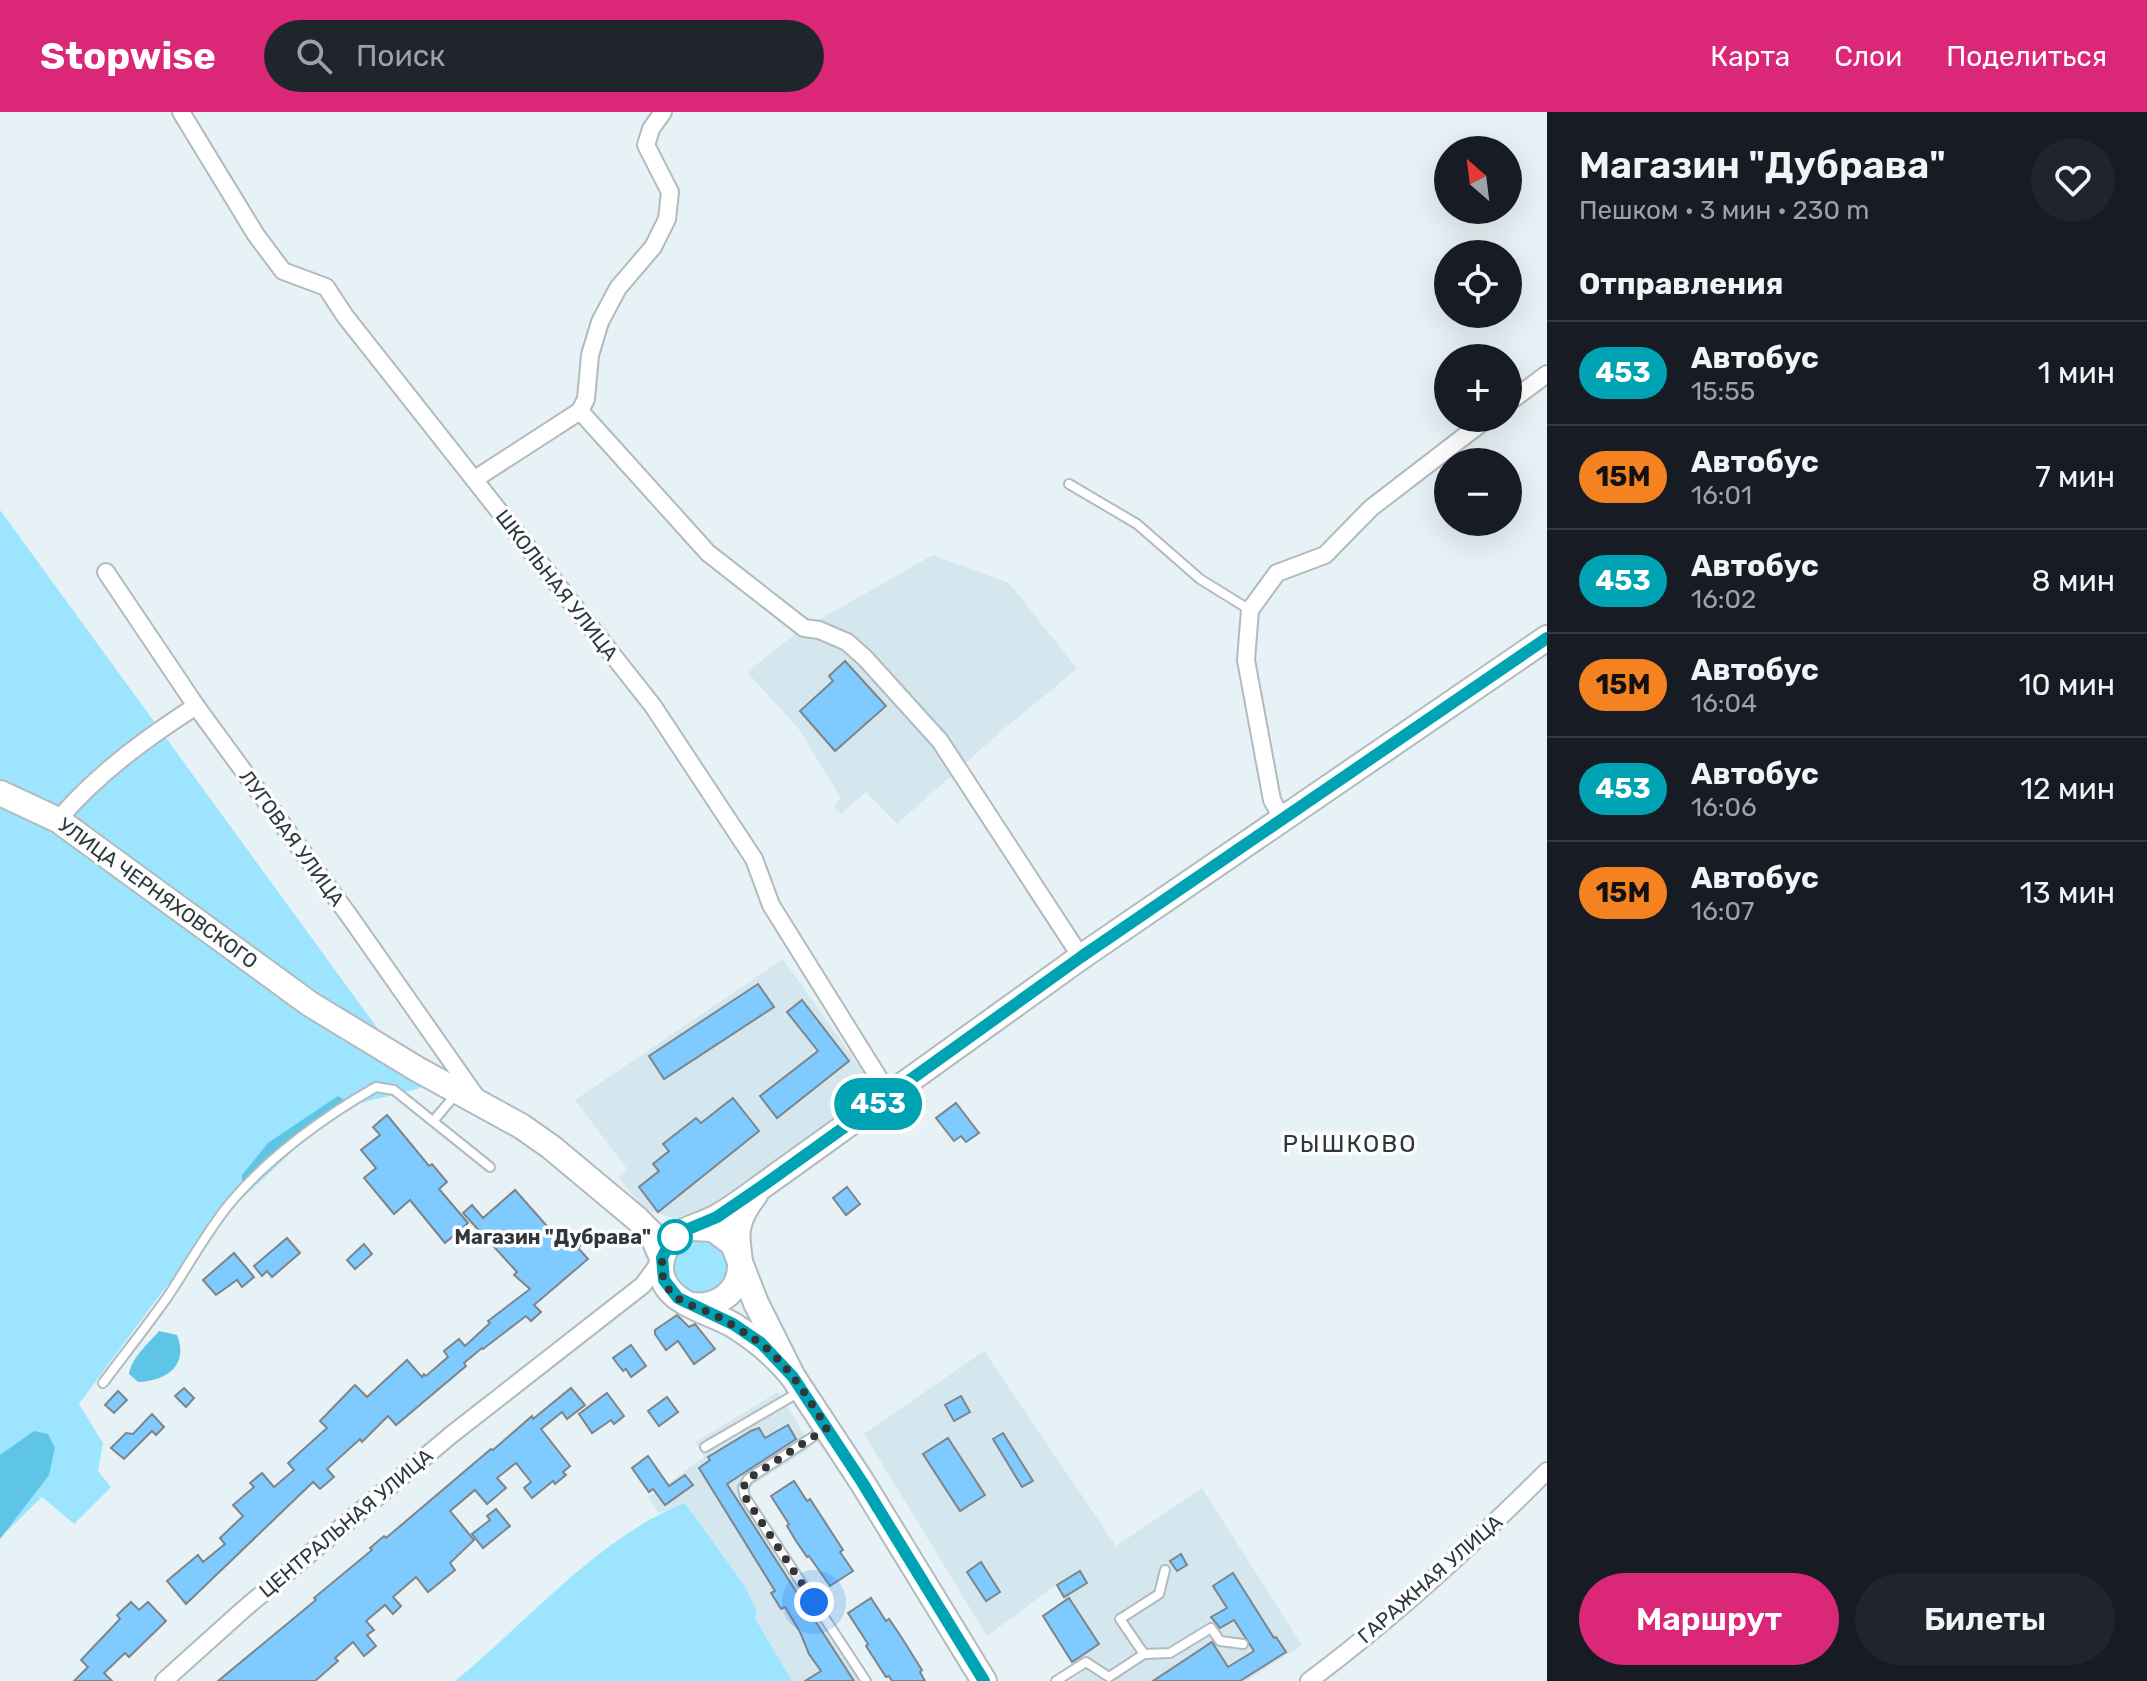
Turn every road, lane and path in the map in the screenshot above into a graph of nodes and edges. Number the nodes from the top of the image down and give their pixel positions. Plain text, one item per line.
1 (181, 112) edge
2 (663, 112) edge
3 (1547, 374) edge
4 (1522, 393) edge
5 (580, 411) junction
6 (1470, 432) edge
7 (475, 479) junction
8 (1069, 484) dead end
9 (106, 572) dead end
10 (1250, 610) junction
11 (1547, 638) edge
12 (196, 706) junction
13 (0, 793) edge
14 (58, 820) junction
15 (1283, 820) junction
16 (1081, 957) junction
17 (458, 1091) junction
18 (890, 1096) junction
19 (480, 1103) junction
20 (434, 1120) junction
21 (490, 1167) dead end
22 (768, 1182) junction
23 (636, 1218) junction
24 (696, 1227) junction
25 (662, 1258) junction
26 (740, 1260) junction
27 (633, 1294) junction
28 (682, 1299) junction
29 (103, 1383) dead end
30 (798, 1383) junction
31 (827, 1428) junction
32 (705, 1447) dead end
33 (1547, 1471) edge
34 (1165, 1570) dead end
35 (1243, 1644) dead end
36 (1144, 1654) junction
37 (164, 1681) edge
38 (866, 1681) edge
39 (984, 1681) edge
40 (1056, 1681) edge
41 (1309, 1681) edge

1 - 7 street, ШКОЛЬНАЯ УЛИЦА
2 - 5 street
3 - 4 street
5 - 7 street
5 - 16 street
6 - 10 street
7 - 18 street, ШКОЛЬНАЯ УЛИЦА
8 - 10 lane
9 - 12 street, ЛУГОВАЯ УЛИЦА
10 - 15 street
11 - 15 main road
12 - 14 street
12 - 19 street, ЛУГОВАЯ УЛИЦА
13 - 14 main road, УЛИЦА ЧЕРНЯХОВСКОГО
14 - 17 main road, УЛИЦА ЧЕРНЯХОВСКОГО
15 - 16 main road
16 - 18 main road
17 - 19 main road, УЛИЦА ЧЕРНЯХОВСКОГО
17 - 20 lane
18 - 22 main road
19 - 23 main road, УЛИЦА ЧЕРНЯХОВСКОГО
20 - 21 lane
20 - 29 lane
22 - 24 main road
22 - 26 main road
23 - 24 main road
23 - 25 main road
24 - 25 main road
24 - 26 main road
25 - 27 street, ЦЕНТРАЛЬНАЯ УЛИЦА
25 - 28 main road
26 - 28 main road
26 - 30 main road
27 - 28 street
27 - 37 street, ЦЕНТРАЛЬНАЯ УЛИЦА
28 - 30 main road
30 - 31 main road
30 - 32 lane
31 - 38 lane
31 - 39 main road
33 - 41 street, ГАРАЖНАЯ УЛИЦА
34 - 36 lane
35 - 36 lane
36 - 40 lane

